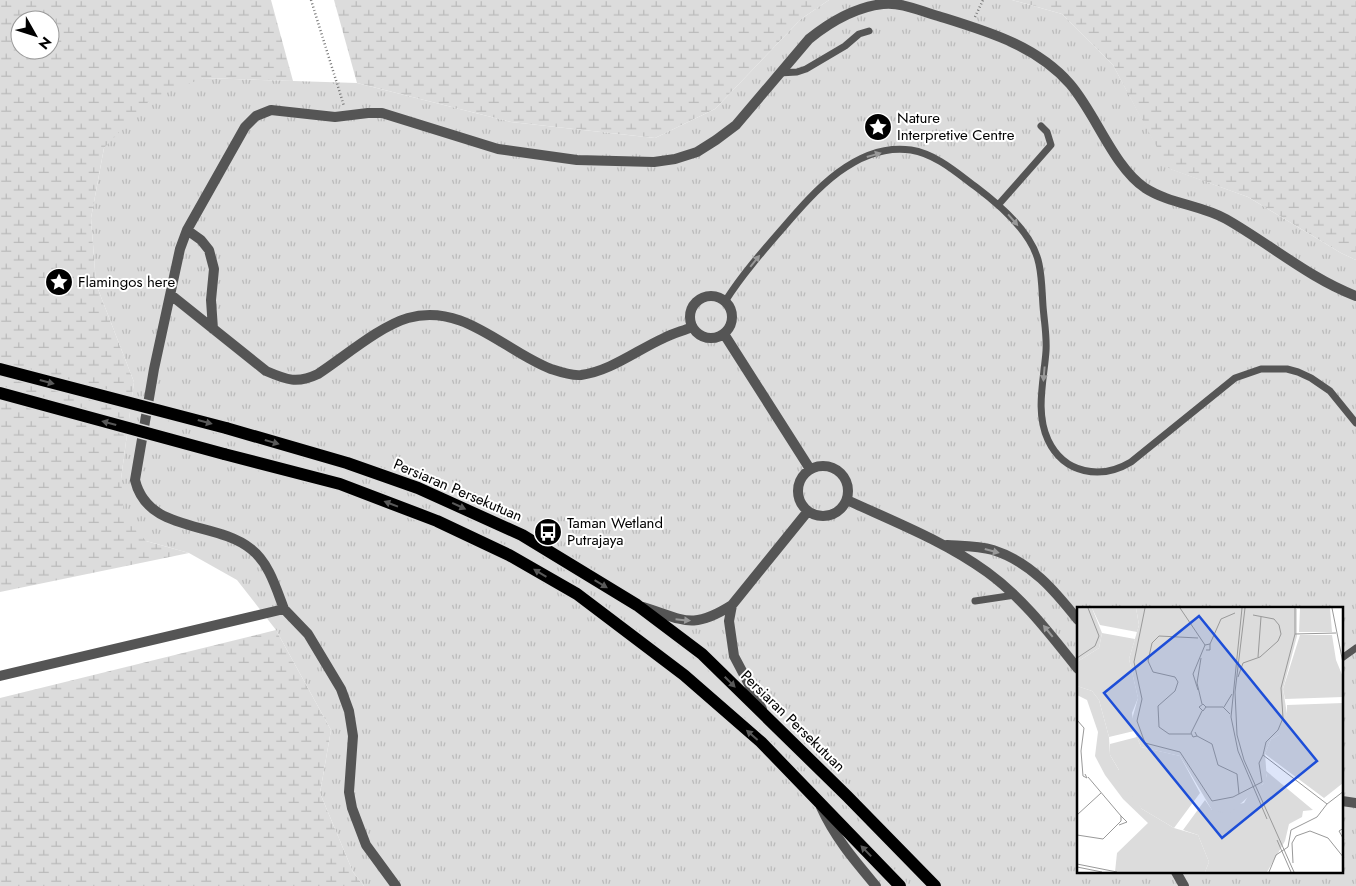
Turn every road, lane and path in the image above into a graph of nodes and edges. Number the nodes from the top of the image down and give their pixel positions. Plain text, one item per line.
1 (312, 0) edge
2 (983, 0) edge
3 (970, 26) junction
4 (869, 31) dead end
5 (778, 73) junction
6 (347, 116) junction
7 (1041, 126) dead end
8 (999, 204) junction
9 (187, 230) junction
10 (171, 294) junction
11 (1356, 296) edge
12 (726, 300) junction
13 (692, 327) junction
14 (213, 329) junction
15 (724, 334) junction
16 (0, 370) edge
17 (0, 393) edge
18 (1356, 423) edge
19 (810, 469) junction
20 (847, 500) junction
21 (808, 511) junction
22 (944, 544) junction
23 (1015, 595) junction
24 (975, 601) dead end
25 (637, 605) junction
26 (732, 605) junction
27 (284, 609) junction
28 (1077, 619) edge
29 (1356, 648) edge
30 (1344, 657) edge
31 (1077, 668) edge
32 (0, 676) edge
33 (766, 717) junction
34 (818, 800) junction
35 (1177, 874) edge
36 (396, 886) edge
37 (876, 886) edge
38 (900, 886) edge
39 (935, 886) edge
40 (1184, 886) edge

1 - 6 path
2 - 3 path
3 - 5 street
3 - 11 street
4 - 5 lane
5 - 6 street
6 - 9 street
7 - 8 lane
12 -> 8 lane
8 -> 18 lane
9 - 10 street
9 - 14 street
10 - 14 street
10 - 27 street
12 - 13 street
12 - 15 street
13 - 14 street
13 - 15 street
15 - 19 street
16 -> 25 main road, Persiaran Persekutuan, bridge
34 -> 17 main road, bridge
19 - 20 street
19 - 21 street
20 - 21 street
20 - 22 street
21 - 26 street
22 - 23 street
22 -> 28 street
23 - 24 lane
31 -> 23 street
25 -> 26 street
25 -> 33 main road, Persiaran Persekutuan
26 - 33 street
27 - 32 street
27 - 36 street
29 - 30 lane
33 - 39 main road, Persiaran Persekutuan
34 - 37 street
38 -> 34 main road
35 - 40 street

